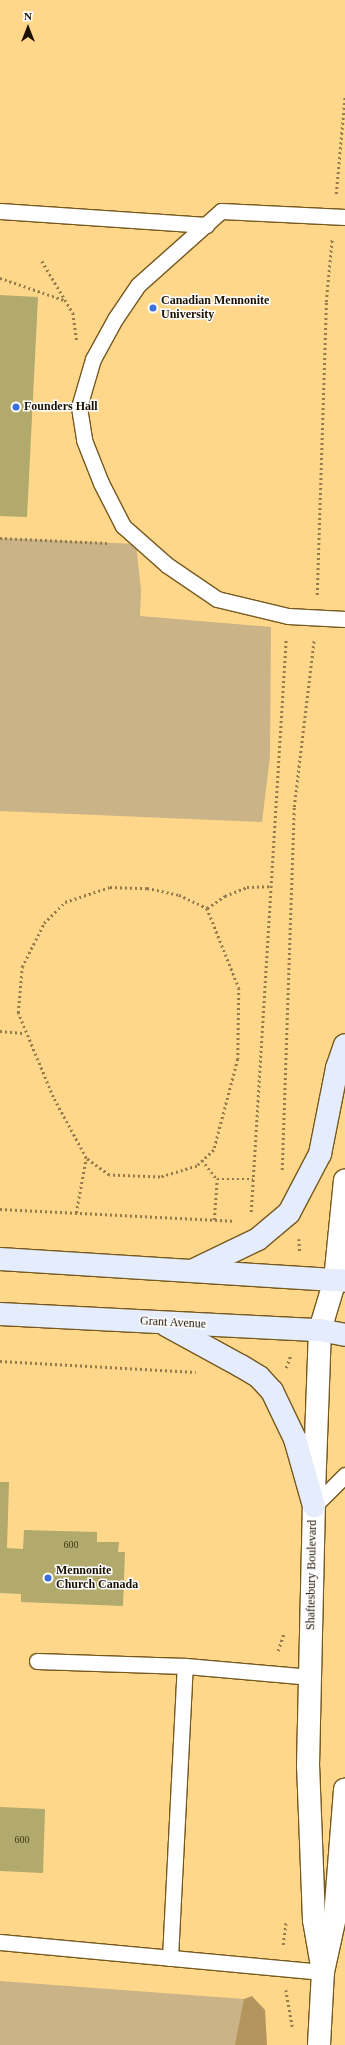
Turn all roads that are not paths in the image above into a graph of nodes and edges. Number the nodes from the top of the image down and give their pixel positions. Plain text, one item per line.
1 (0, 211) edge
2 (339, 216) edge
3 (206, 225) junction
4 (345, 619) edge
5 (345, 1045) edge
6 (345, 1180) edge
7 (0, 1259) edge
8 (193, 1270) junction
9 (340, 1281) edge
10 (0, 1314) edge
11 (161, 1323) junction
12 (320, 1330) junction
13 (345, 1335) edge
14 (345, 1475) edge
15 (314, 1506) junction
16 (37, 1661) dead end
17 (185, 1666) junction
18 (310, 1677) junction
19 (345, 1789) edge
20 (0, 1942) edge
21 (170, 1958) junction
22 (323, 1972) junction
23 (319, 2045) edge

1 - 3 lane
2 - 3 lane
3 - 4 lane
5 - 8 main road
6 - 9 street, Shaftesbury Boulevard
7 - 8 main road
8 - 9 main road
9 - 12 street, Shaftesbury Boulevard
10 - 11 main road, Grant Avenue
11 - 12 main road, Grant Avenue
11 - 15 main road
12 - 13 main road, Grant Avenue
12 - 15 street, Shaftesbury Boulevard
14 - 15 lane
15 - 18 street, Shaftesbury Boulevard
16 - 17 lane
17 - 18 lane
17 - 21 lane
18 - 22 street, Shaftesbury Boulevard
19 - 22 street, Shaftesbury Boulevard
20 - 21 lane
21 - 22 lane
22 - 23 street, Shaftesbury Boulevard

